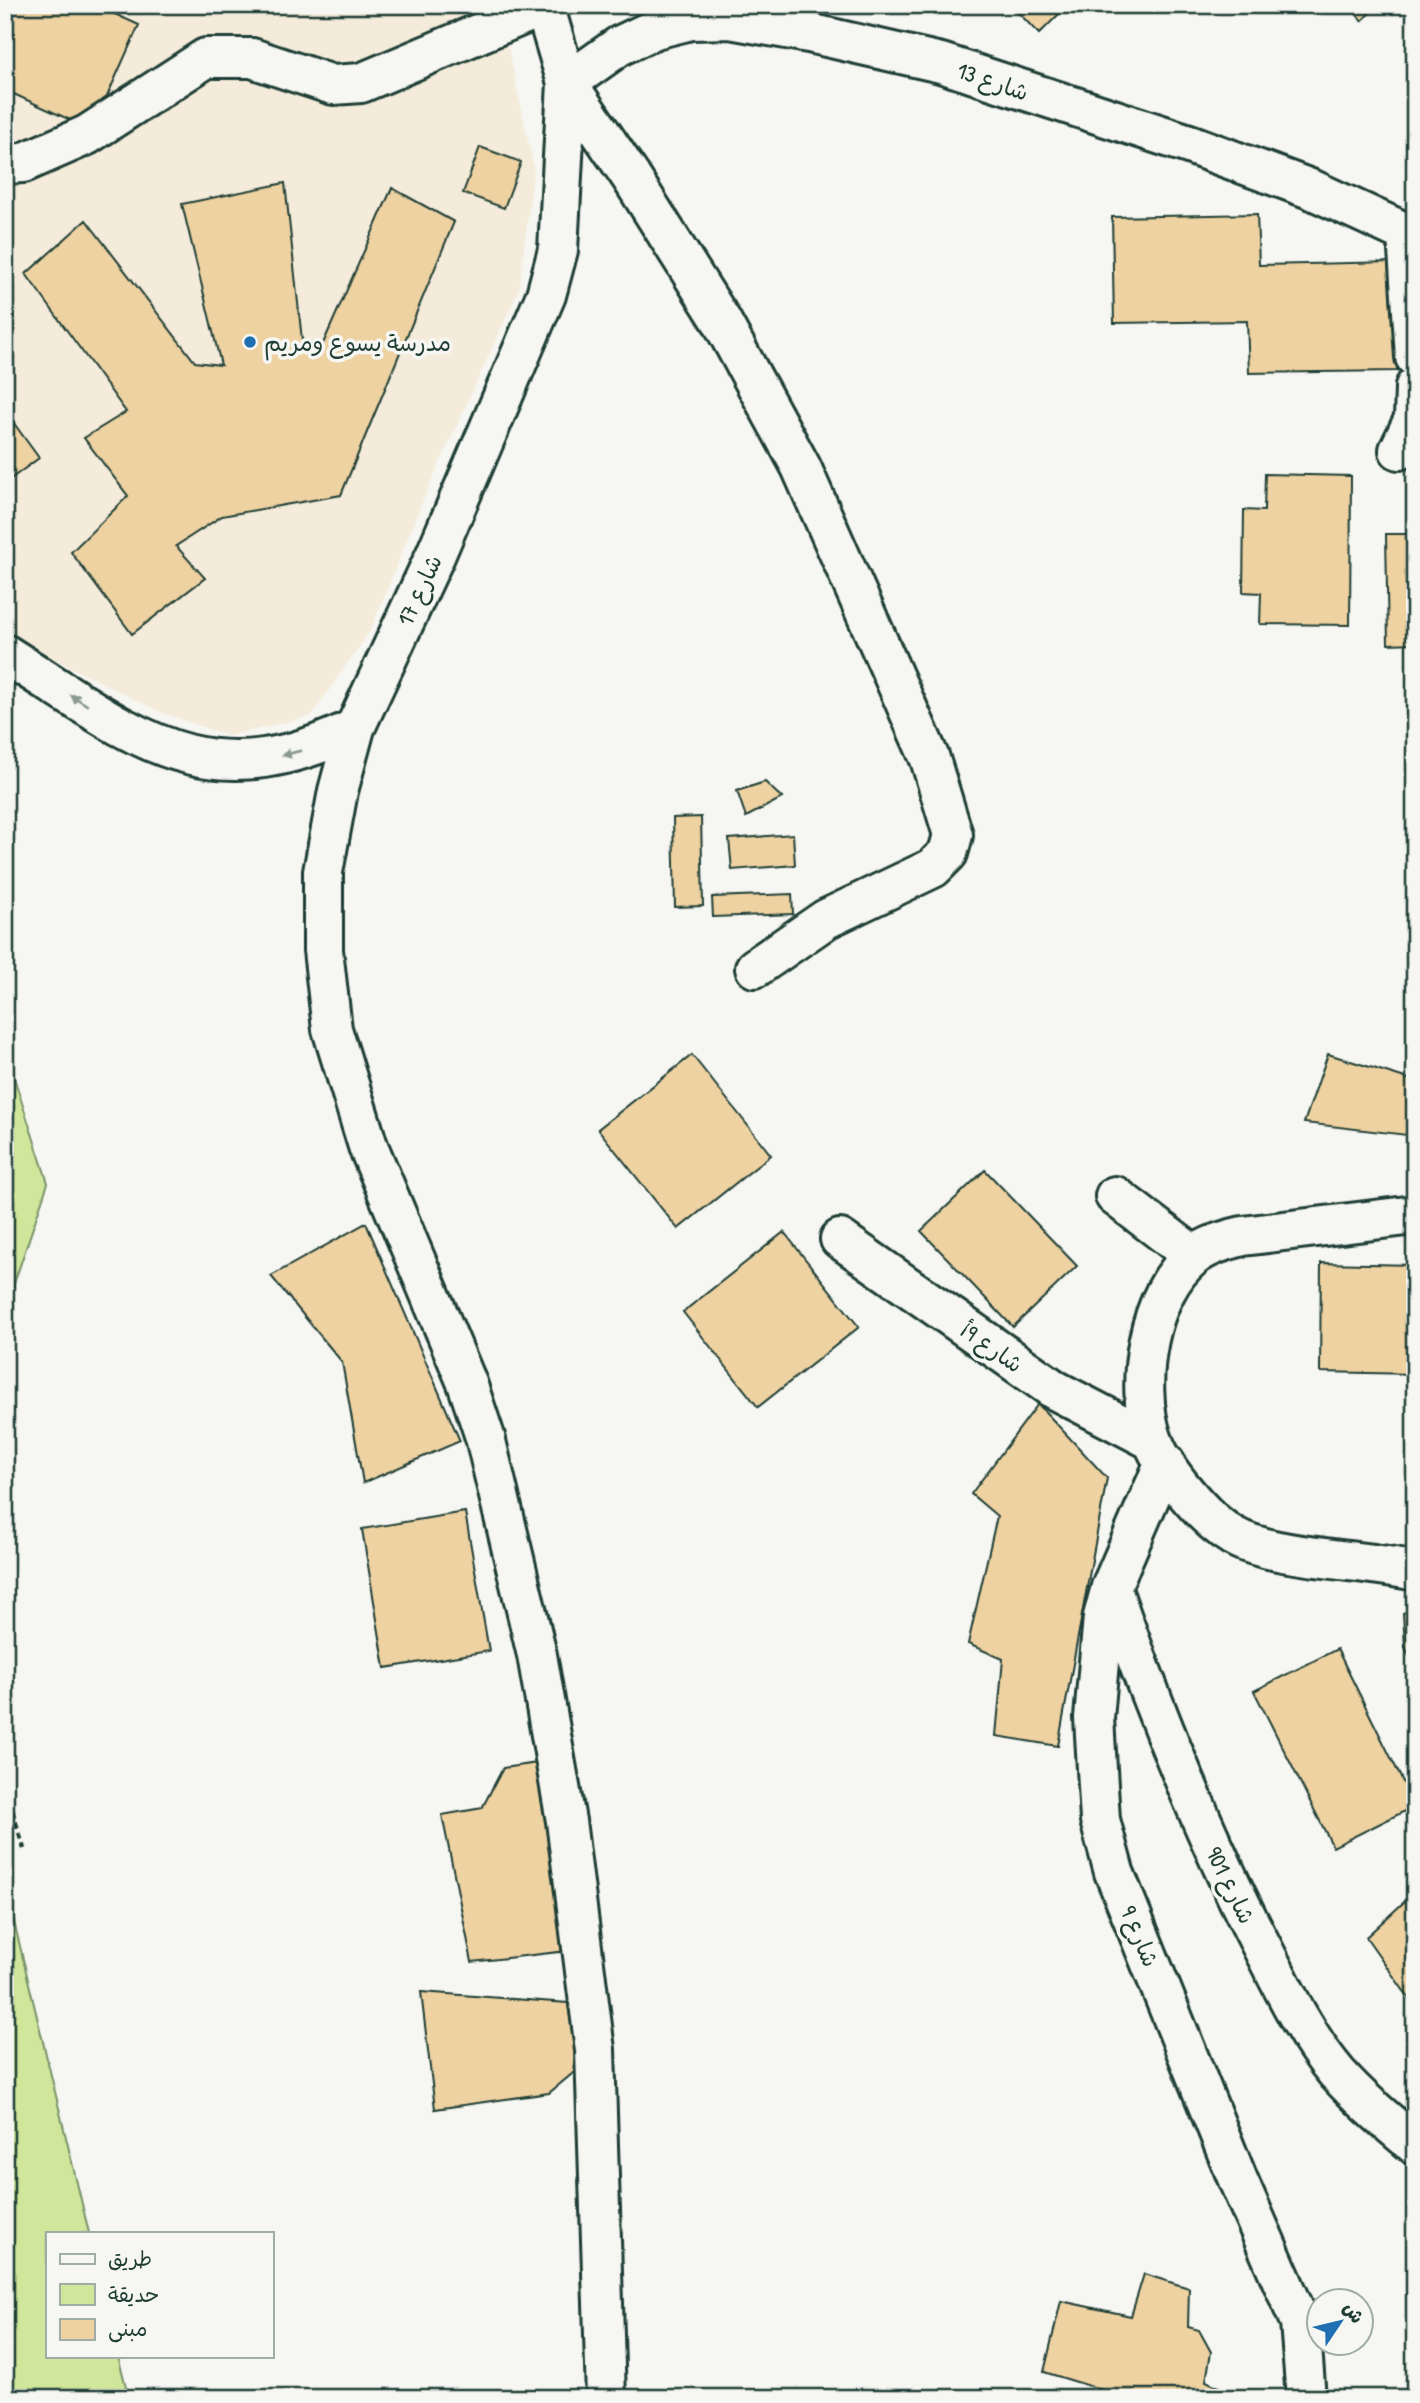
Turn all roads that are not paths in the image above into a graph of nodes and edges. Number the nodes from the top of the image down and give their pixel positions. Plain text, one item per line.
1 (544, 6) edge
2 (567, 83) junction
3 (5, 164) edge
4 (1411, 236) edge
5 (1415, 357) edge
6 (1415, 387) edge
7 (1399, 450) dead end
8 (5, 654) edge
9 (355, 728) junction
10 (755, 968) dead end
11 (1115, 1196) dead end
12 (1415, 1215) edge
13 (840, 1239) dead end
14 (1194, 1256) junction
15 (1159, 1451) junction
16 (1415, 1571) edge
17 (1111, 1587) junction
18 (1415, 2145) edge
19 (607, 2398) edge
20 (1306, 2398) edge

1 - 2 street
1 - 3 street
2 - 4 street, شارع 13
2 - 9 street, شارع 17
2 - 10 street
4 - 5 street
6 - 7 street
9 -> 8 street
9 - 19 street, شارع 17
11 - 14 street
12 - 14 street
13 - 15 street, شارع 9أ
14 - 15 street
15 - 16 street
15 - 17 street, شارع 9
17 - 18 street, شارع 901
17 - 20 street, شارع 9

